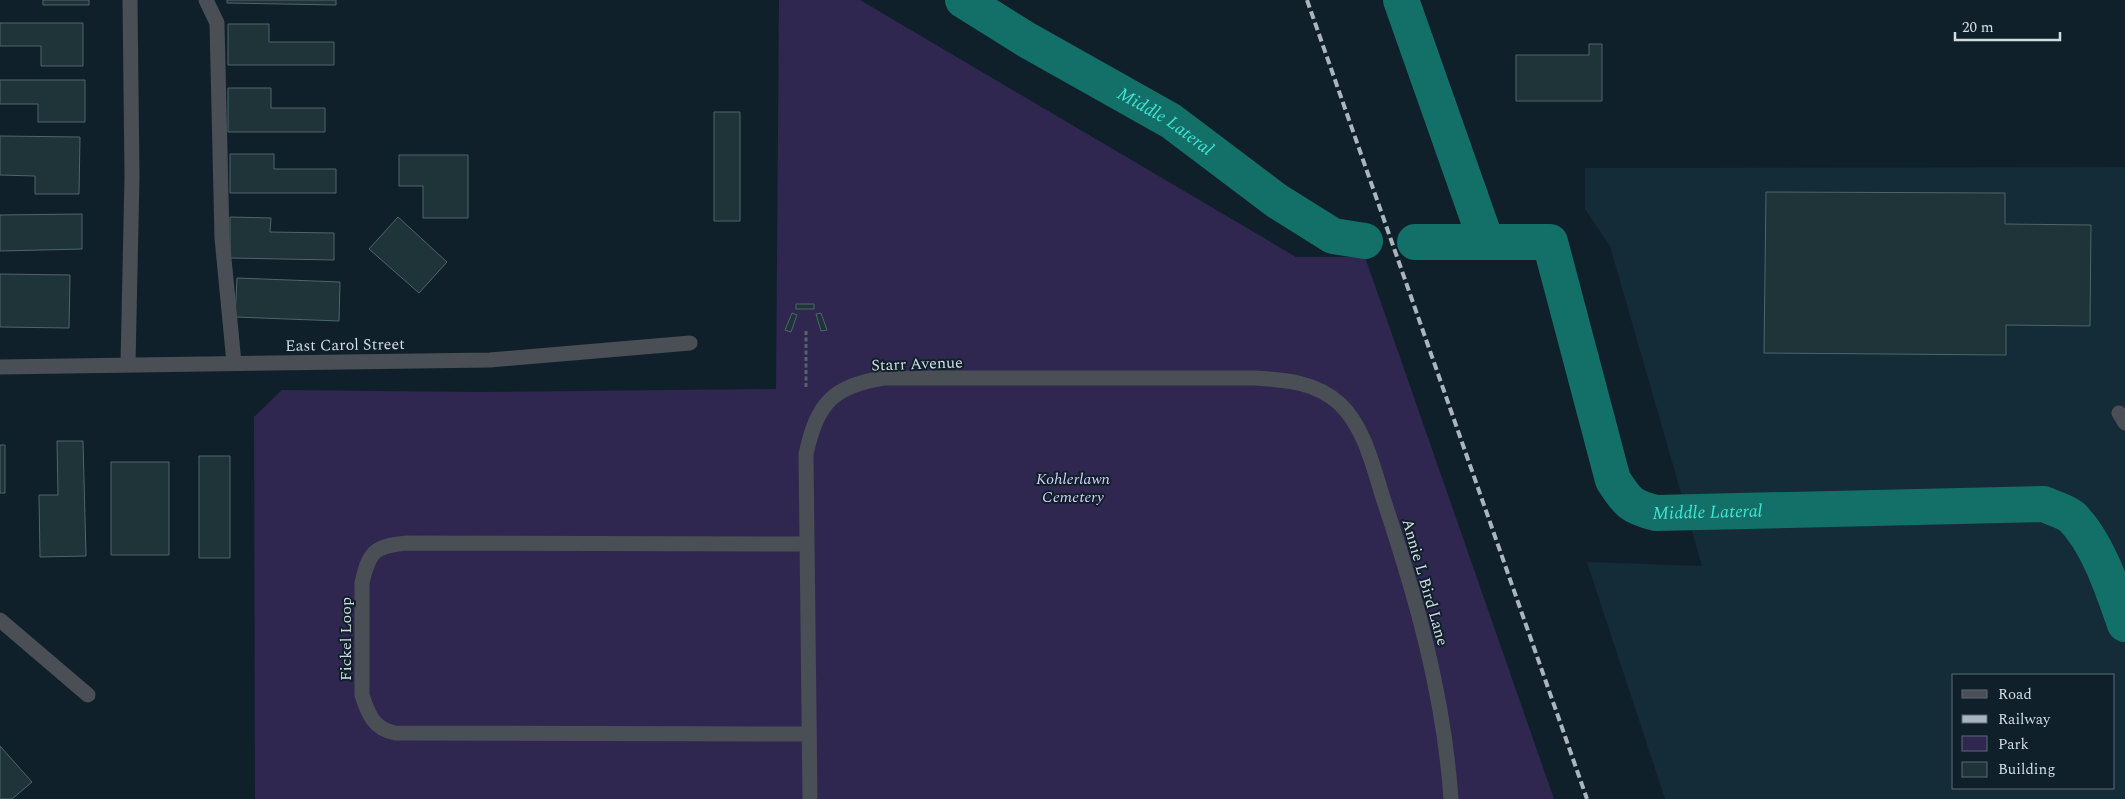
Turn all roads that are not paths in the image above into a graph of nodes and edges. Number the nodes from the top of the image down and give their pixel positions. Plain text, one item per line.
1 (130, 0) edge
2 (206, 0) edge
3 (690, 343) dead end
4 (234, 363) junction
5 (128, 364) junction
6 (0, 367) edge
7 (1323, 391) joint
8 (807, 544) junction
9 (0, 620) edge
10 (88, 695) dead end
11 (809, 734) junction
12 (810, 799) edge
13 (1451, 799) edge

1 - 5 street
2 - 4 street
3 - 4 street, East Carol Street
4 - 5 street, East Carol Street
5 - 6 street, East Carol Street
7 - 8 street, Starr Avenue
7 - 13 street, Annie L Bird Lane
8 - 11 street, Starr Avenue
8 - 11 street, Fickel Loop
9 - 10 street
11 - 12 street, Starr Avenue

